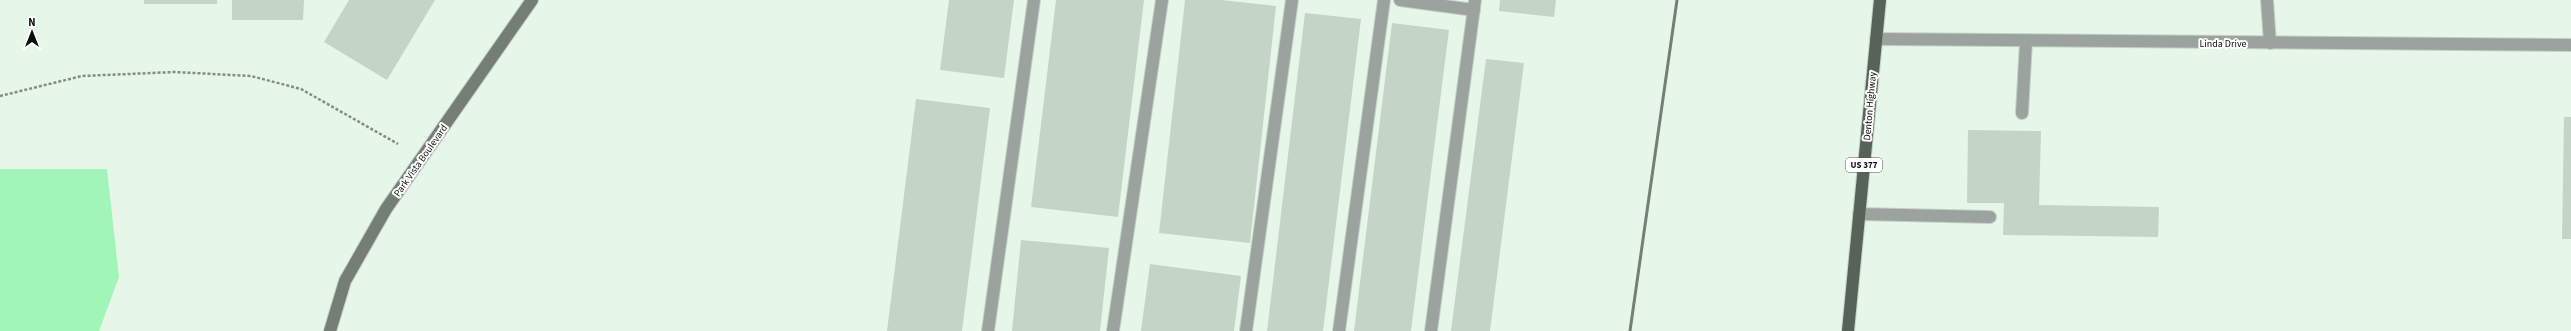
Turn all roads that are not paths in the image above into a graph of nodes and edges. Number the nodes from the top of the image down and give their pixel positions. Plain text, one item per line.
1 (532, 0) edge
2 (1034, 0) edge
3 (1162, 0) edge
4 (1292, 0) edge
5 (1384, 0) edge
6 (1400, 0) edge
7 (1880, 0) edge
8 (2267, 0) edge
9 (1474, 5) edge
10 (1876, 39) junction
11 (2026, 42) junction
12 (2270, 43) junction
13 (2571, 45) edge
14 (2022, 113) dead end
15 (1859, 214) junction
16 (1990, 217) dead end
17 (330, 331) edge
18 (988, 331) edge
19 (1113, 331) edge
20 (1246, 331) edge
21 (1338, 331) edge
22 (1431, 331) edge
23 (1848, 331) edge

1 - 17 street, Park Vista Boulevard
2 - 18 street
3 - 19 street
4 - 20 street
5 - 21 street
6 - 9 street
7 - 10 main road, Denton Highway / US 377
8 - 12 street
9 - 22 street
10 - 11 street, Linda Drive
10 - 15 main road, Denton Highway / US 377
11 - 12 street, Linda Drive
11 - 14 street
12 - 13 street, Linda Drive
15 - 16 street
15 - 23 main road, Denton Highway / US 377

